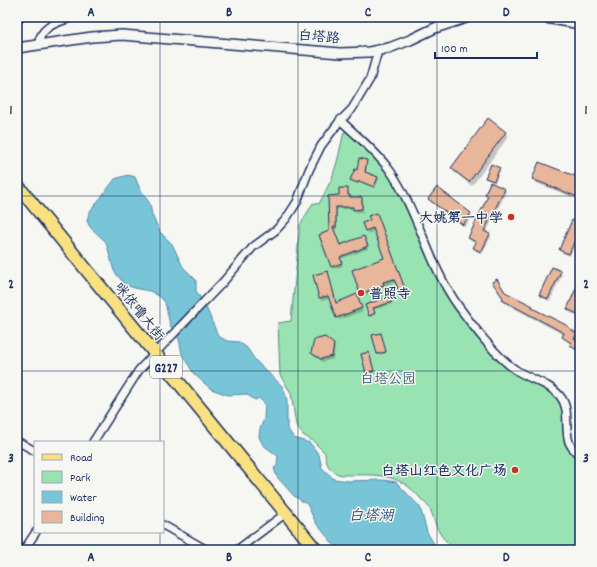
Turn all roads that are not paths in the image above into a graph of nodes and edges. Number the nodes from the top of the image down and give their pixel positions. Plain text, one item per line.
1 (73, 17) edge
2 (465, 17) edge
3 (540, 17) edge
4 (580, 24) edge
5 (38, 45) junction
6 (17, 48) edge
7 (378, 51) junction
8 (340, 120) junction
9 (17, 185) edge
10 (154, 353) junction
11 (17, 441) edge
12 (94, 441) edge
13 (34, 450) edge
14 (580, 456) edge
15 (286, 513) junction
16 (164, 526) edge
17 (35, 533) edge
18 (24, 550) edge
19 (207, 550) edge
20 (237, 550) edge
21 (316, 550) edge

1 - 5 street
2 - 7 street, 白塔路
3 - 4 street
5 - 6 street, 白塔路
5 - 7 street, 白塔路
7 - 8 street
8 - 10 street
8 - 14 street
9 - 10 highway, 咪依噜大街 / G227
10 - 12 street
10 - 15 highway, 咪依噜大街 / G227
11 - 13 street
15 - 20 street
15 - 21 highway, 咪依噜大街 / G227
16 - 19 street
17 - 18 street

